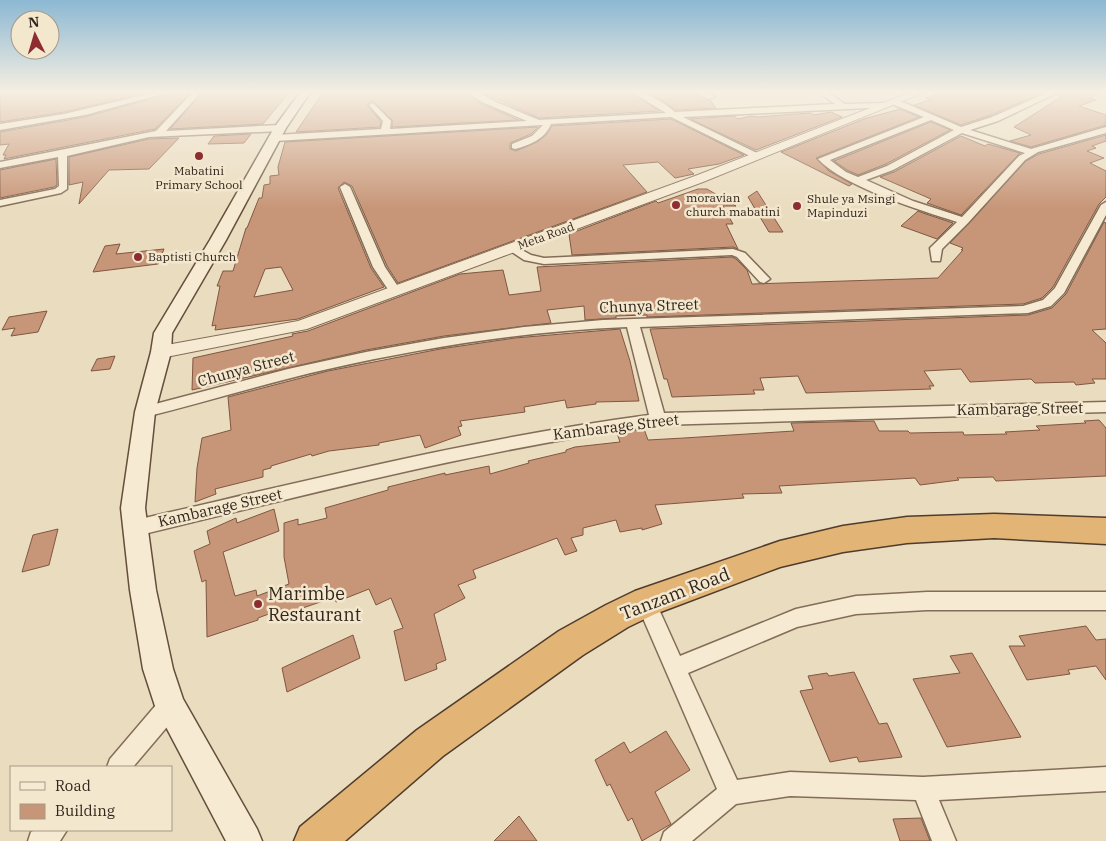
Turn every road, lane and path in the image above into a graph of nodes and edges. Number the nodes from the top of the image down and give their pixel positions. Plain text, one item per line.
1 (162, 130) edge
2 (280, 130) edge
3 (399, 130) edge
4 (544, 130) edge
5 (704, 130) edge
6 (823, 130) edge
7 (898, 130) edge
8 (961, 130) joint
9 (1106, 130) edge
10 (385, 131) joint
11 (159, 133) junction
12 (278, 133) junction
13 (515, 146) dead end
14 (1032, 152) junction
15 (62, 154) junction
16 (756, 156) junction
17 (0, 165) edge
18 (858, 180) junction
19 (345, 187) dead end
20 (0, 203) edge
21 (1106, 205) edge
22 (964, 221) junction
23 (513, 248) junction
24 (936, 259) dead end
25 (764, 279) dead end
26 (395, 291) junction
27 (633, 324) junction
28 (161, 352) junction
29 (1106, 407) edge
30 (145, 412) junction
31 (658, 419) junction
32 (136, 528) junction
33 (1106, 531) edge
34 (1106, 601) edge
35 (646, 602) junction
36 (674, 668) junction
37 (170, 706) junction
38 (119, 766) edge
39 (1106, 778) edge
40 (923, 789) junction
41 (731, 793) junction
42 (55, 831) edge
43 (40, 841) edge
44 (245, 841) edge
45 (314, 841) edge
46 (673, 841) edge
47 (944, 841) edge

1 - 11 street
2 - 12 main road
3 - 10 street
4 - 13 street
5 - 16 street
6 - 16 street, Meta Road
7 - 18 street
8 - 14 street
8 - 18 street
9 - 14 street
10 - 12 street
11 - 12 street
11 - 15 street
12 - 28 main road
14 - 22 street
15 - 17 street
15 - 20 street
16 - 23 street, Meta Road
18 - 22 street
19 - 26 street
21 - 27 street, Chunya Street
22 - 24 street
23 - 25 street
23 - 26 street, Meta Road
26 - 28 street, Meta Road
27 - 30 street, Chunya Street
27 - 31 street
28 - 30 main road
29 - 31 street, Kambarage Street
30 - 32 main road
31 - 32 street, Kambarage Street
32 - 37 main road
33 - 35 highway, Tanzam Road
34 - 36 street
35 - 36 street
35 - 45 highway, Tanzam Road
36 - 41 street
37 - 38 street
37 - 44 main road
39 - 40 street
40 - 41 street
40 - 47 street
41 - 46 street
42 - 43 street

